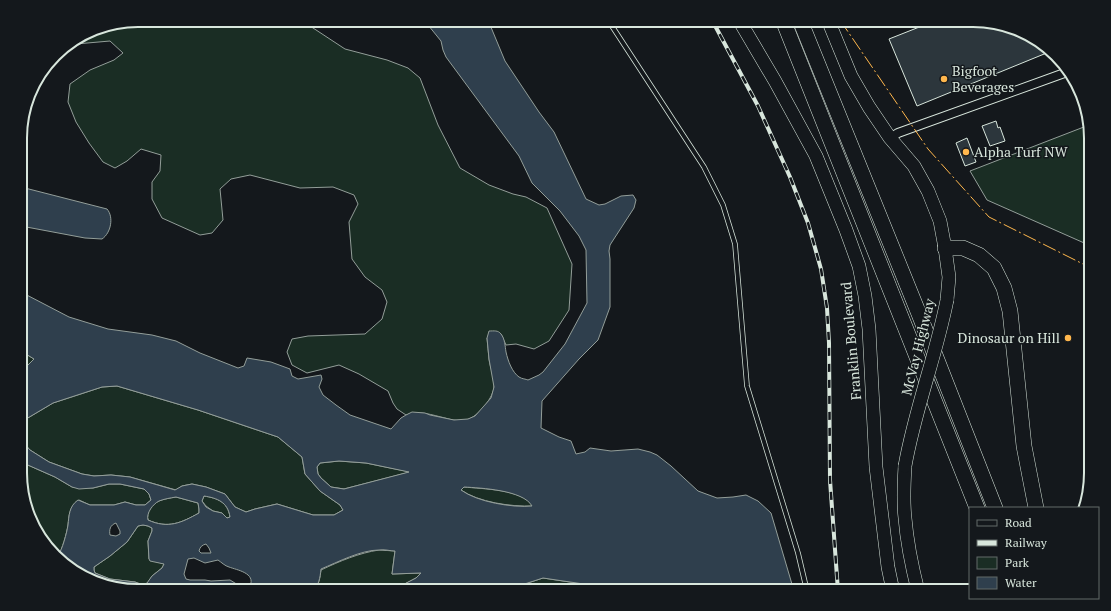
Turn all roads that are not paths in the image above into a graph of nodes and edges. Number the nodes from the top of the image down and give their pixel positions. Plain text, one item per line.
1 (613, 27) edge
2 (742, 27) edge
3 (786, 27) edge
4 (803, 27) edge
5 (831, 27) edge
6 (1063, 74) edge
7 (890, 138) junction
8 (945, 248) junction
9 (976, 507) edge
10 (995, 507) edge
11 (1036, 507) edge
12 (805, 584) edge
13 (892, 584) edge
14 (916, 584) edge

1 - 12 lane
2 - 13 main road, Franklin Boulevard
3 - 9 highway
4 - 10 highway
5 - 7 main road, McVay Highway
6 - 7 street
7 - 8 main road, McVay Highway
8 - 11 highway
8 - 14 main road, McVay Highway, bridge

